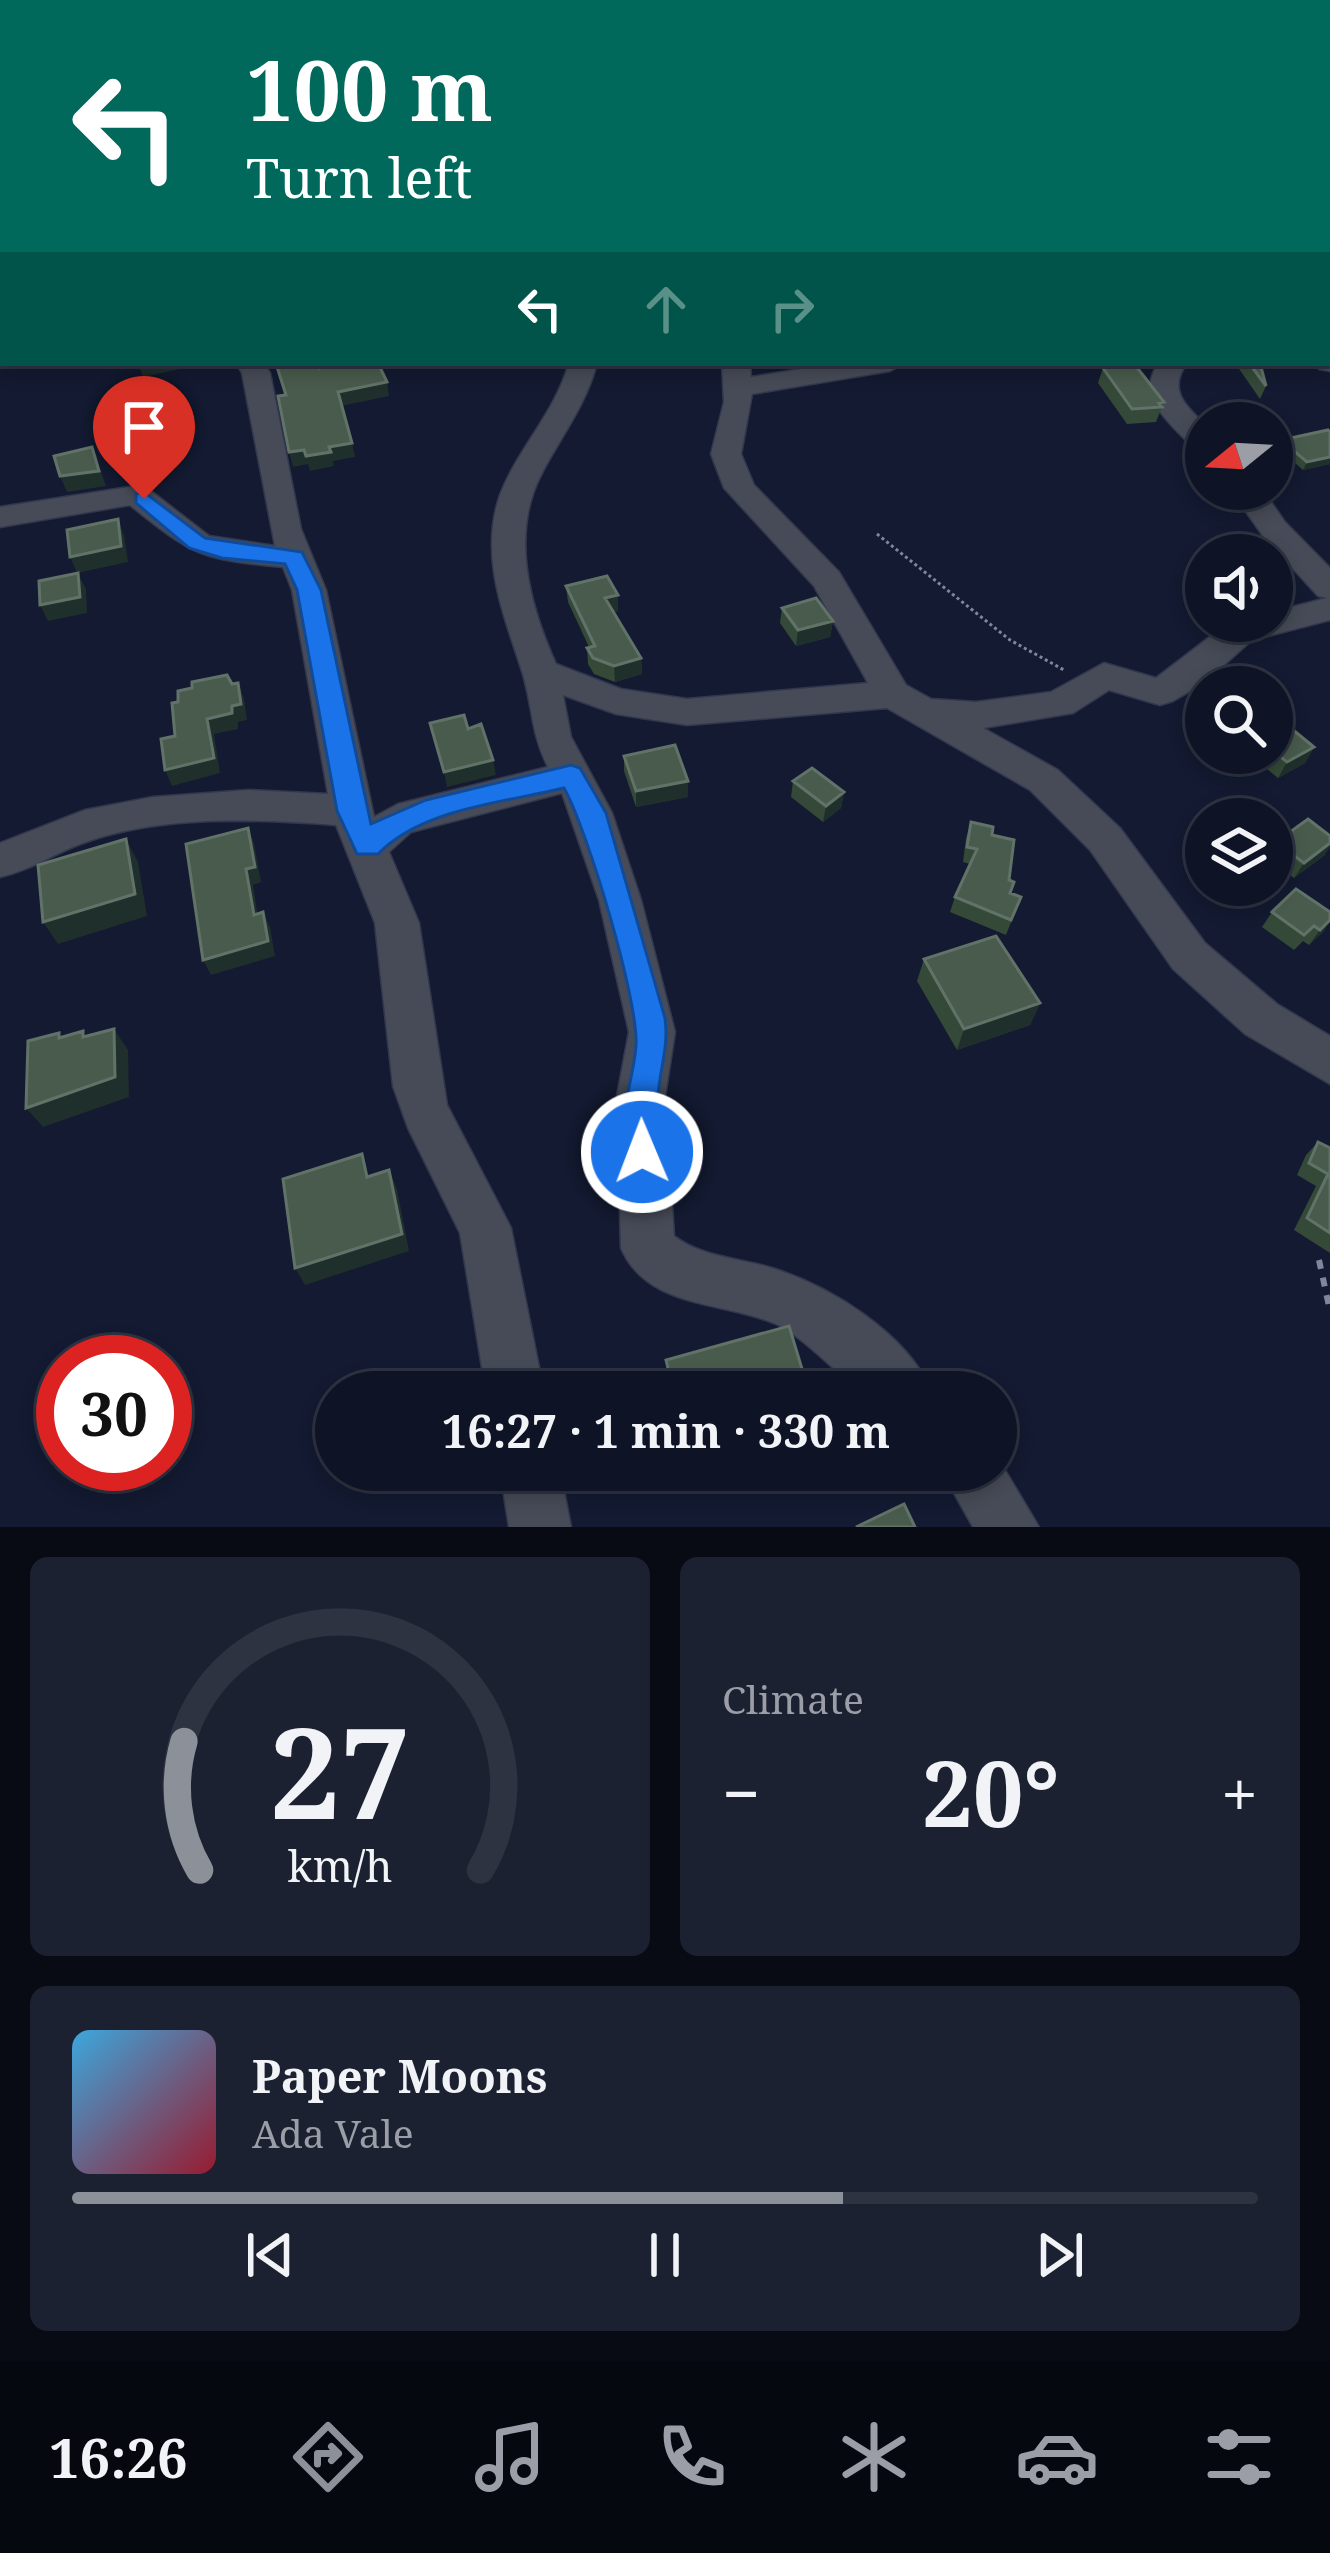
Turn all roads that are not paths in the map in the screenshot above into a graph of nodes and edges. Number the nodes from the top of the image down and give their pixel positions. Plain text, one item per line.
1 (252, 366) edge
2 (582, 366) edge
3 (852, 366) edge
4 (1171, 366) edge
5 (736, 375) edge
6 (1185, 420) edge
7 (1261, 510) edge
8 (0, 517) edge
9 (293, 557) junction
10 (1330, 588) edge
11 (1330, 609) edge
12 (541, 672) junction
13 (909, 703) junction
14 (571, 776) junction
15 (359, 829) junction
16 (0, 860) edge
17 (1330, 1062) edge
18 (511, 1371) edge
19 (879, 1371) edge
20 (534, 1491) edge
21 (985, 1491) edge
22 (540, 1527) edge
23 (1008, 1527) edge

1 - 9 street
2 - 12 street
3 - 5 street
4 - 6 street
5 - 13 street
7 - 10 street
8 - 9 street
9 - 15 street
11 - 13 street
12 - 13 street
12 - 14 street
13 - 17 street
14 - 15 street
14 - 19 street
15 - 16 street
15 - 18 street
20 - 22 street
21 - 23 street

